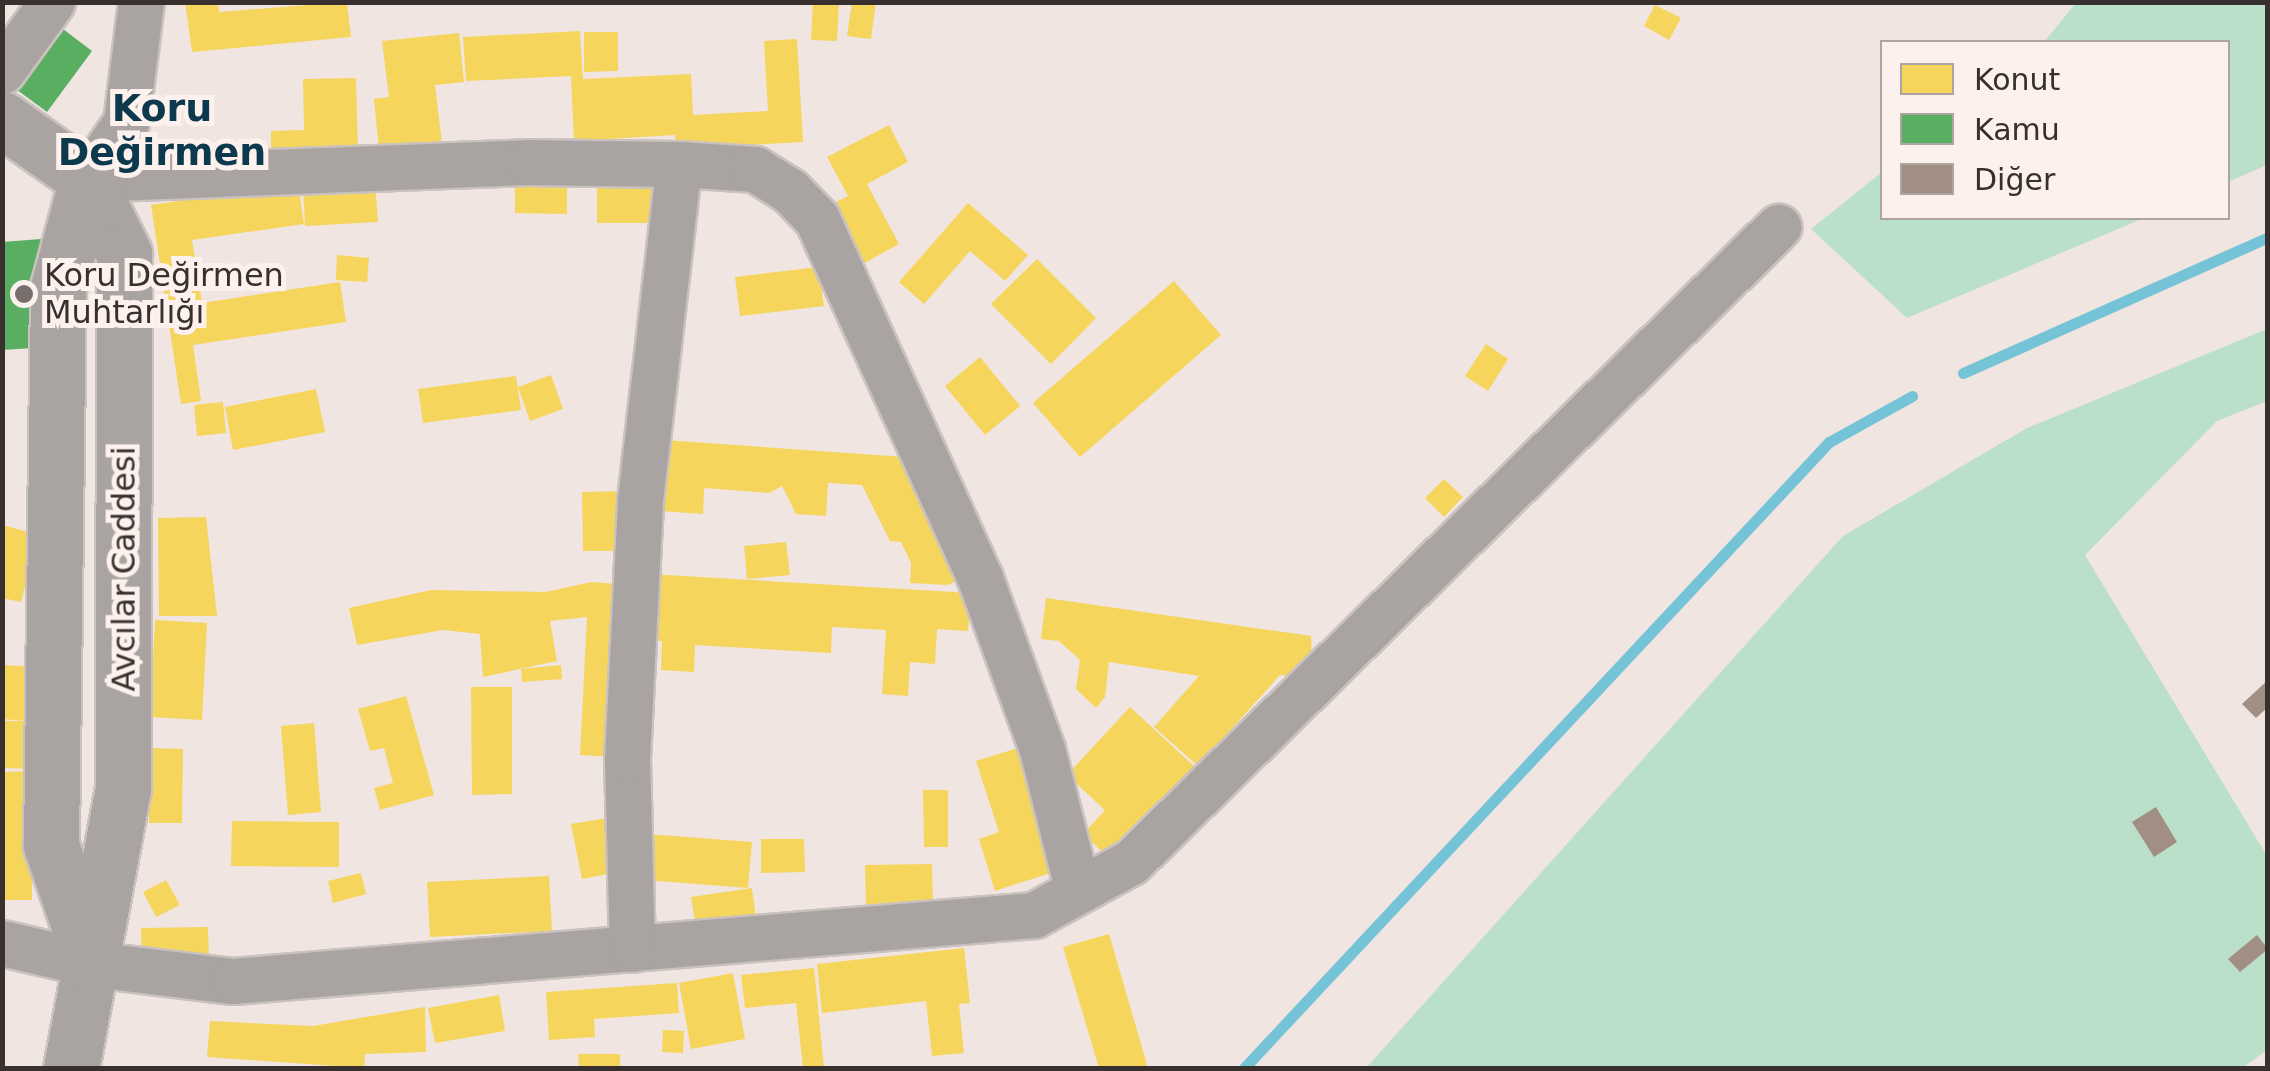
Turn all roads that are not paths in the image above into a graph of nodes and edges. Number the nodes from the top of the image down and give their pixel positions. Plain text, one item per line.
1 (52, 2) edge
2 (141, 2) edge
3 (2, 71) edge
4 (2, 119) edge
5 (679, 164) junction
6 (87, 179) junction
7 (1778, 227) dead end
8 (1078, 891) junction
9 (2, 943) edge
10 (632, 949) junction
11 (92, 964) junction
12 (71, 1068) edge

1 - 3 street
2 - 6 street, Avcılar Caddesi
4 - 6 street
5 - 6 street
5 - 8 street
5 - 10 street
6 - 11 street, Avcılar Caddesi
6 - 11 street, Avcılar Caddesi
7 - 8 street
8 - 10 street
9 - 11 street
10 - 11 street
11 - 12 street, Avcılar Caddesi

